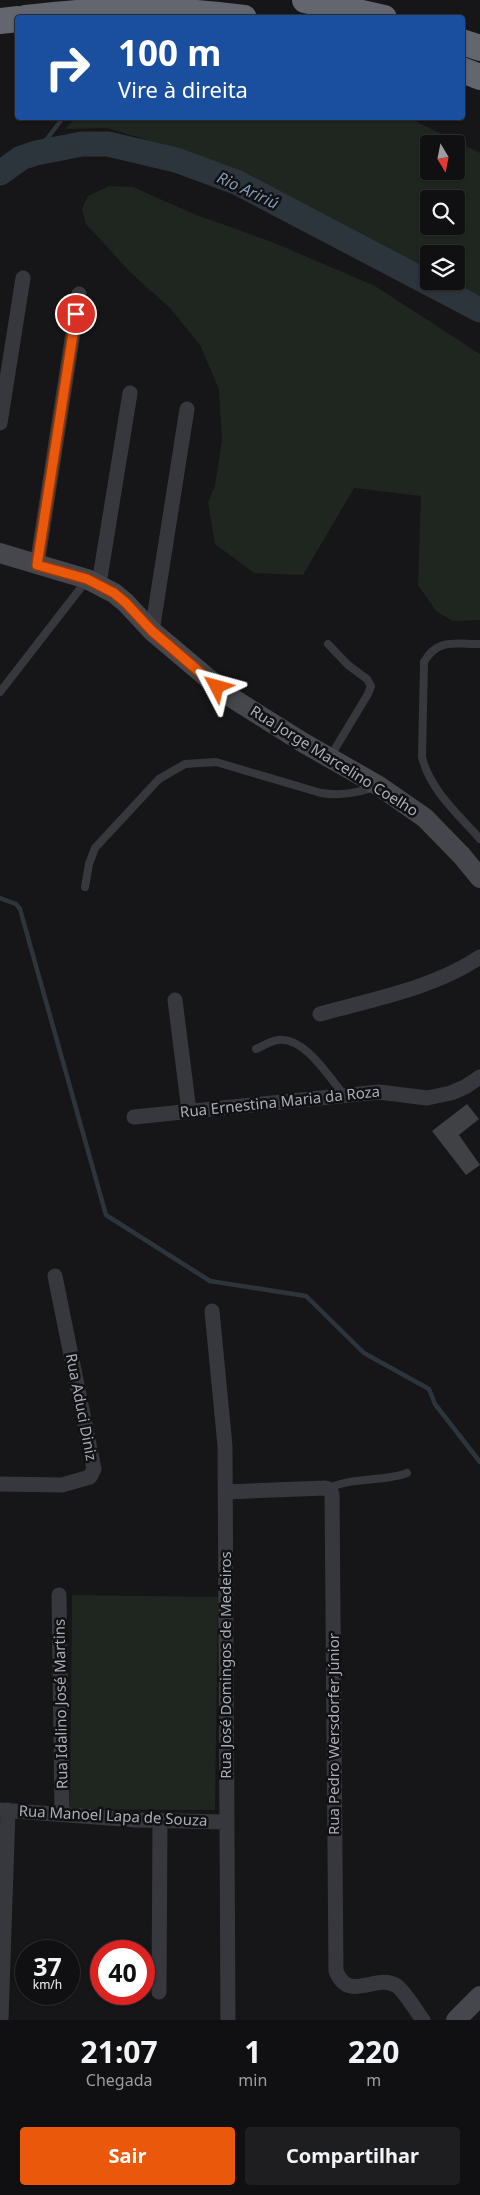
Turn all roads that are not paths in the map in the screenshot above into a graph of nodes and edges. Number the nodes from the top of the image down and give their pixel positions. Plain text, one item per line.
1 (305, 0) edge
2 (66, 15) edge
3 (216, 15) edge
4 (371, 15) edge
5 (15, 18) edge
6 (0, 21) edge
7 (465, 43) edge
8 (480, 48) edge
9 (465, 71) edge
10 (480, 77) edge
11 (24, 278) dead end
12 (79, 294) dead end
13 (130, 392) dead end
14 (187, 409) dead end
15 (0, 423) edge
16 (0, 553) edge
17 (37, 565) junction
18 (93, 582) junction
19 (152, 631) junction
20 (328, 644) dead end
21 (480, 644) edge
22 (0, 692) edge
23 (330, 757) junction
24 (379, 786) junction
25 (480, 839) edge
26 (480, 878) edge
27 (85, 887) dead end
28 (480, 957) edge
29 (174, 1000) dead end
30 (320, 1014) dead end
31 (256, 1049) dead end
32 (478, 1084) edge
33 (344, 1095) junction
34 (189, 1111) junction
35 (134, 1117) dead end
36 (55, 1276) dead end
37 (212, 1311) dead end
38 (407, 1473) dead end
39 (0, 1484) edge
40 (329, 1489) junction
41 (226, 1492) junction
42 (59, 1595) dead end
43 (4, 1810) edge
44 (62, 1813) junction
45 (160, 1821) junction
46 (226, 1822) junction
47 (159, 1992) dead end
48 (480, 1996) edge
49 (1, 2020) edge
50 (228, 2020) edge
51 (423, 2020) edge
52 (456, 2020) edge

1 - 4 highway
2 - 3 highway
5 - 6 highway
7 - 8 highway
9 - 10 highway
11 - 15 street
12 - 17 street
13 - 18 street
14 - 19 street
16 - 17 street, Rua Jorge Marcelino Coelho
17 - 18 street, Rua Jorge Marcelino Coelho
18 - 19 street, Rua Jorge Marcelino Coelho
18 - 22 lane
19 - 23 street, Rua Jorge Marcelino Coelho
20 - 23 lane
21 - 25 lane
23 - 24 street, Rua Jorge Marcelino Coelho
24 - 26 street, Rua Jorge Marcelino Coelho
24 - 27 lane
28 - 30 street
29 - 34 street
31 - 33 lane
32 - 33 street, Rua Ernestina Maria da Roza
33 - 34 street, Rua Ernestina Maria da Roza
34 - 35 street, Rua Ernestina Maria da Roza
36 - 39 street, Rua Aduci Diniz
37 - 41 street, Rua José Domingos de Medeiros
38 - 40 lane
40 - 41 street
40 - 51 street, Rua Pedro Wersdorfer Júnior
41 - 46 street, Rua José Domingos de Medeiros
42 - 44 street, Rua Idalino José Martins
43 - 44 street, Rua Manoel Lapa de Souza
43 - 49 street
44 - 45 street, Rua Manoel Lapa de Souza
45 - 46 street, Rua Manoel Lapa de Souza
45 - 47 street
46 - 50 street, Rua José Domingos de Medeiros
48 - 52 street

